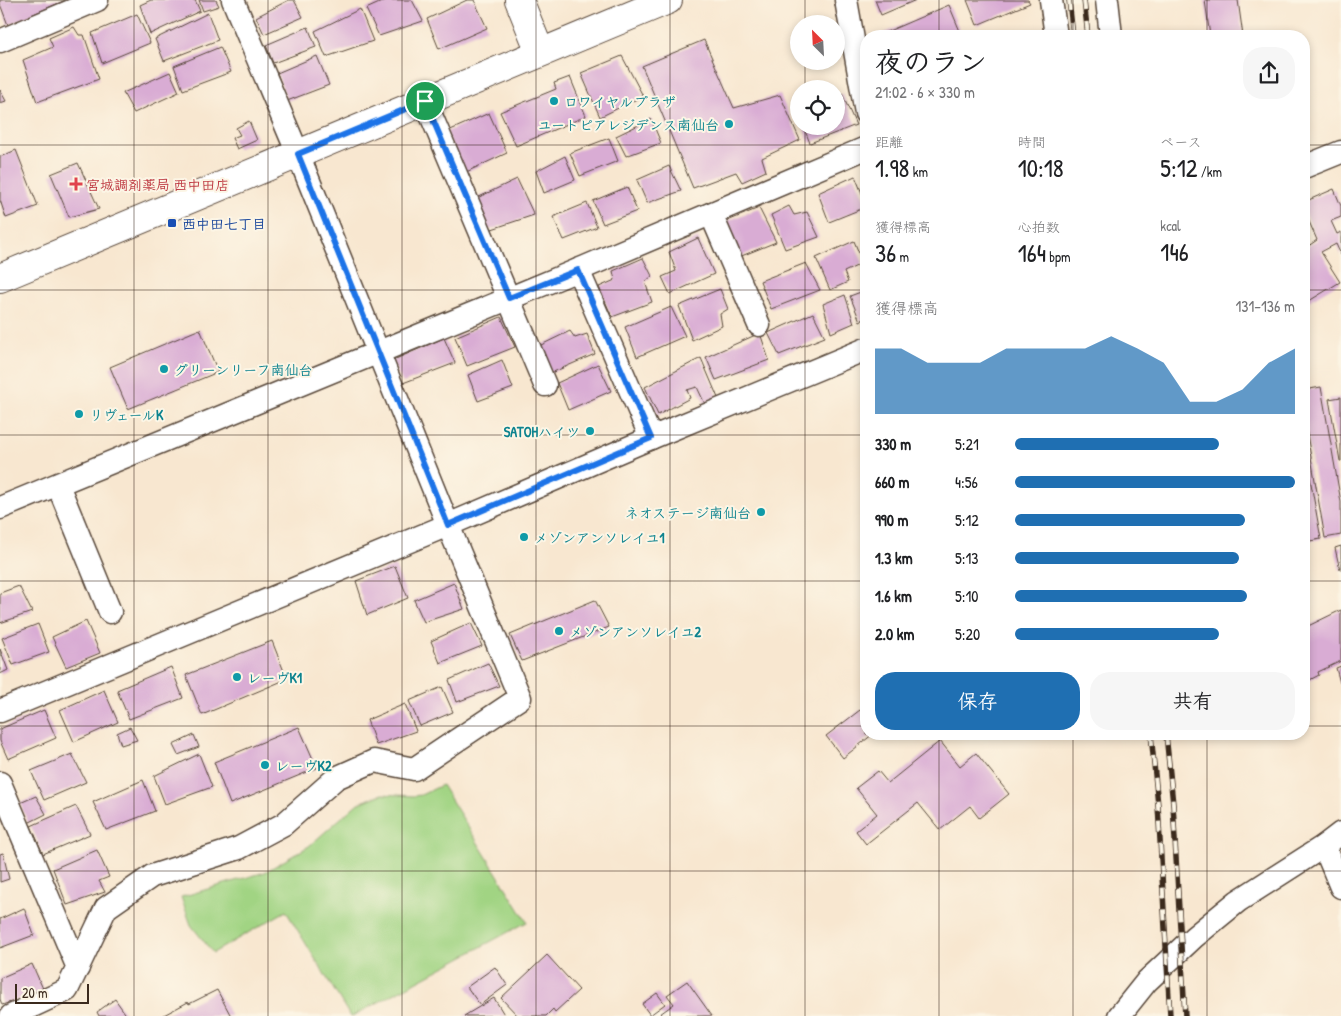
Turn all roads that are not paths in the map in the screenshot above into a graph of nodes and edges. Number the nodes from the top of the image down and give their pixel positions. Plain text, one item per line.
1 (233, 0) edge
2 (519, 0) edge
3 (668, 0) edge
4 (846, 0) edge
5 (1051, 0) edge
6 (1107, 0) edge
7 (92, 1) edge
8 (1053, 30) edge
9 (1110, 30) edge
10 (0, 40) edge
11 (540, 52) junction
12 (860, 78) edge
13 (425, 101) junction
14 (860, 151) edge
15 (1341, 152) edge
16 (298, 154) junction
17 (1310, 165) edge
18 (711, 214) junction
19 (578, 270) junction
20 (0, 278) edge
21 (509, 298) junction
22 (759, 325) dead end
23 (378, 351) junction
24 (860, 351) edge
25 (545, 385) dead end
26 (651, 438) junction
27 (58, 485) junction
28 (0, 508) edge
29 (448, 525) junction
30 (110, 612) dead end
31 (0, 710) edge
32 (0, 783) edge
33 (1332, 839) edge
34 (1341, 887) edge
35 (78, 968) junction
36 (11, 1016) edge
37 (1119, 1016) edge

1 - 16 street
2 - 11 street
3 - 11 street
4 - 12 street
5 - 8 street
6 - 9 street
7 - 10 street
11 - 13 street
13 - 16 street
13 - 21 street
14 - 18 street
15 - 17 street
16 - 20 street
16 - 23 street
18 - 19 street
18 - 22 street
19 - 21 street
19 - 26 street
21 - 23 street
21 - 25 street
23 - 27 street
23 - 29 street
24 - 26 street
26 - 29 street
27 - 28 street
27 - 30 street
29 - 31 street
29 - 35 street
32 - 35 street
33 - 34 street
33 - 37 street
35 - 36 street

